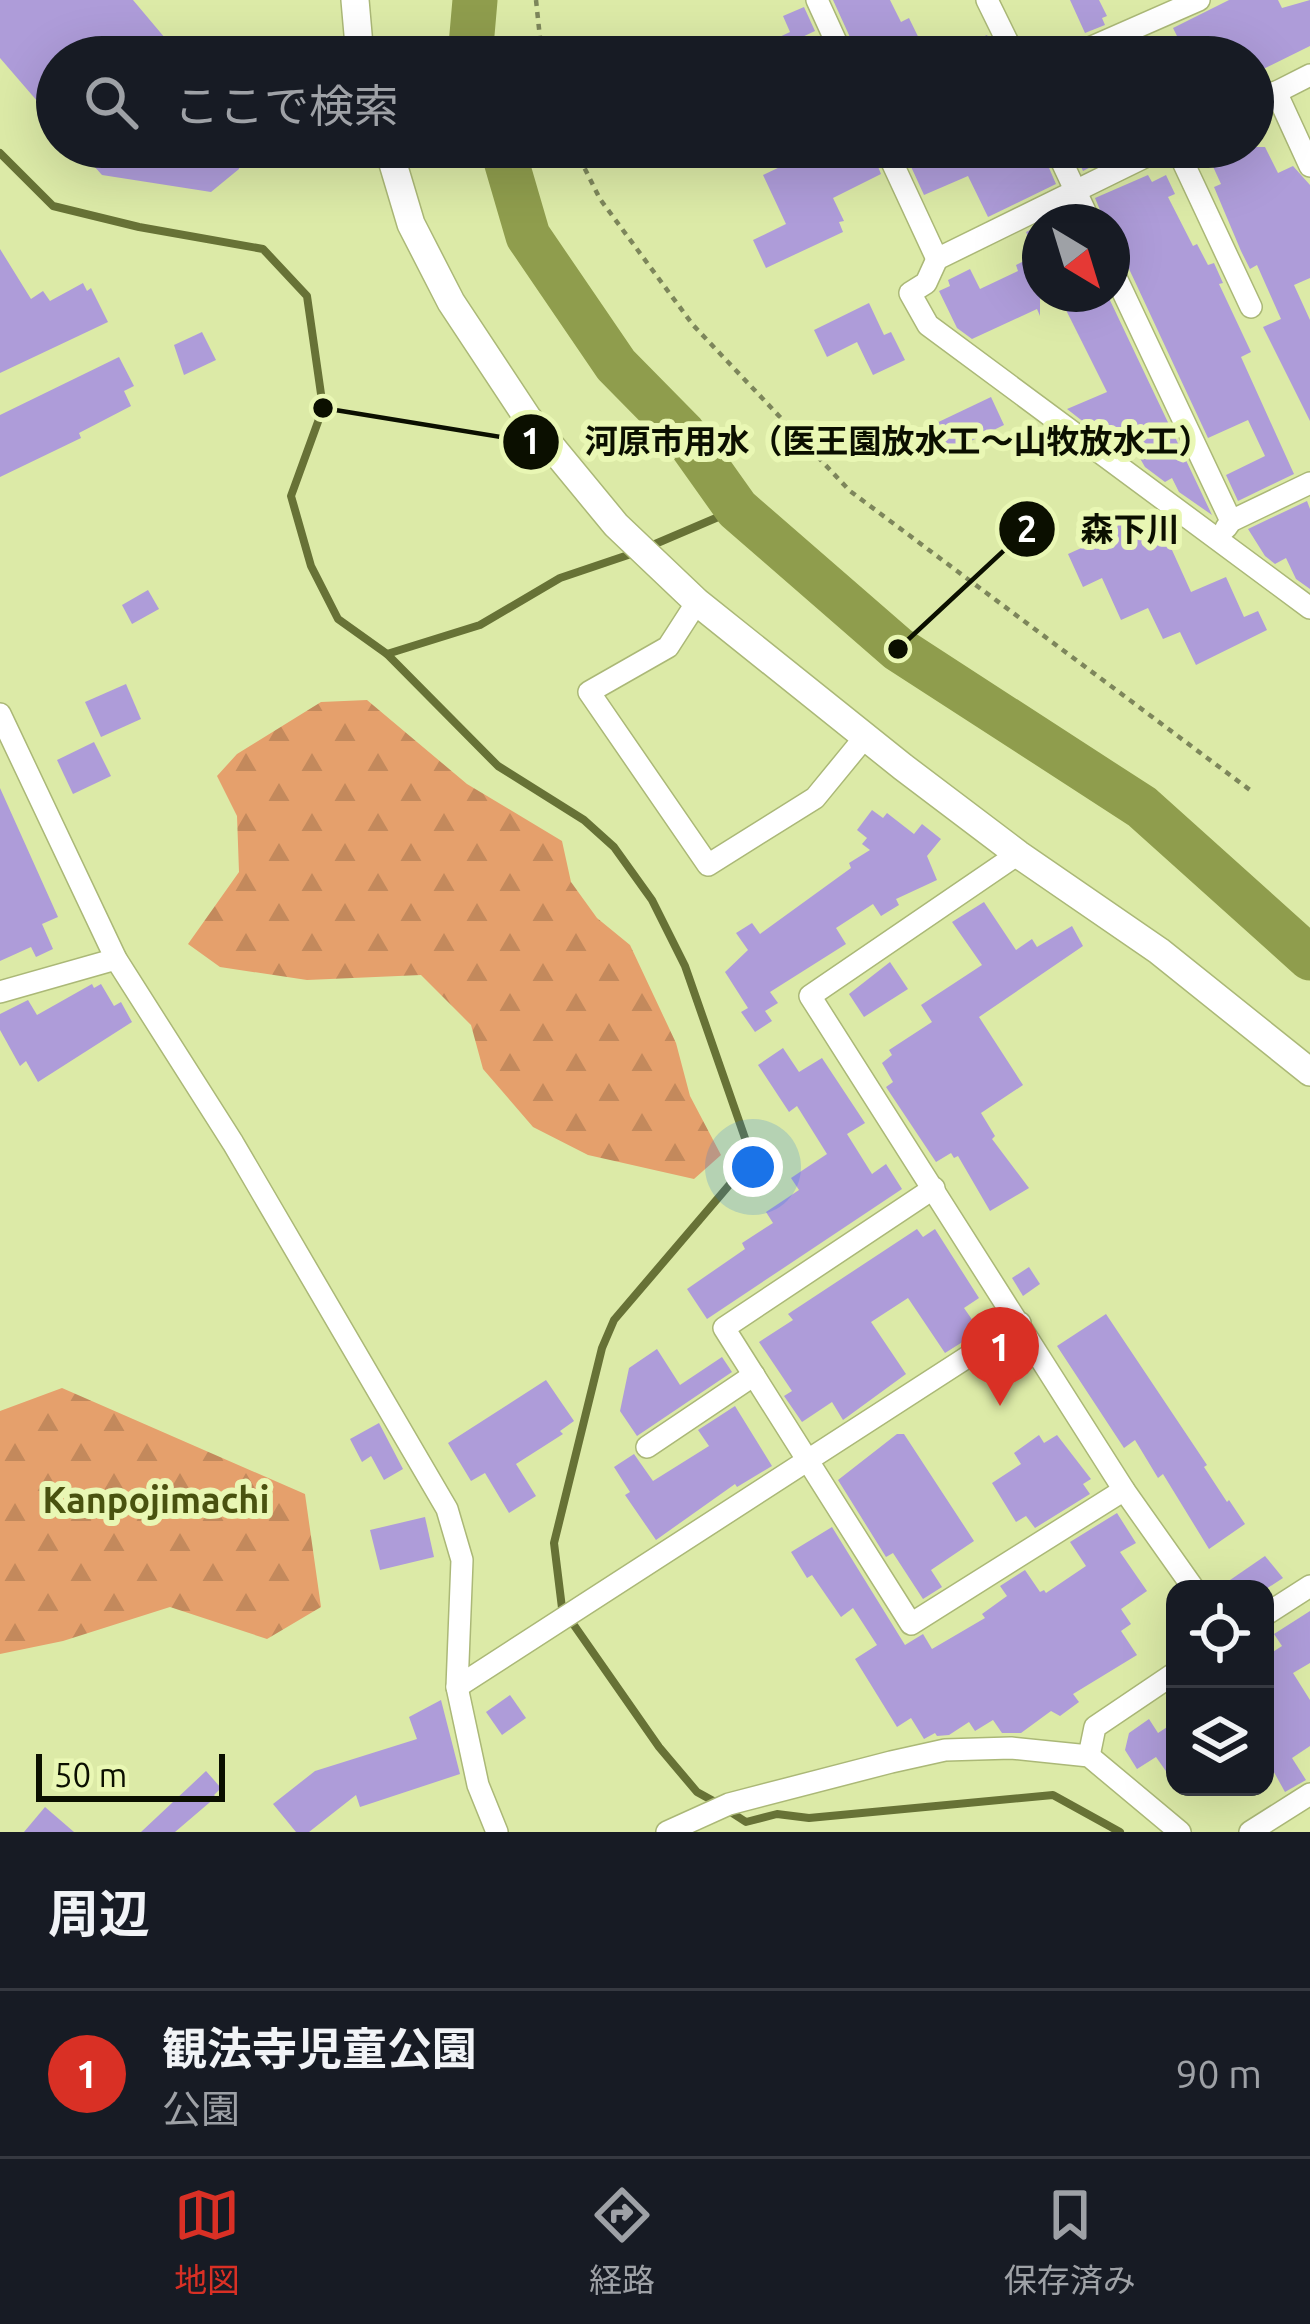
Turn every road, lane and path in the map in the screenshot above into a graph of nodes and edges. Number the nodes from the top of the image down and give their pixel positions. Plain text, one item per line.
1 (356, 0) edge
2 (536, 0) edge
3 (817, 0) edge
4 (987, 0) edge
5 (1199, 0) edge
6 (359, 36) edge
7 (540, 36) edge
8 (833, 36) edge
9 (1005, 36) edge
10 (1117, 36) edge
11 (1310, 76) edge
12 (1276, 92) joint
13 (1310, 166) edge
14 (394, 168) edge
15 (584, 168) edge
16 (895, 168) edge
17 (1065, 168) edge
18 (1122, 168) edge
19 (1186, 168) edge
20 (1075, 191) junction
21 (1081, 204) edge
22 (937, 259) junction
23 (1251, 307) dead end
24 (1130, 310) edge
25 (1310, 484) edge
26 (1225, 529) junction
27 (697, 602) junction
28 (1310, 608) edge
29 (0, 714) edge
30 (865, 737) junction
31 (1250, 790) dead end
32 (1018, 854) junction
33 (116, 958) junction
34 (0, 992) edge
35 (1310, 1072) edge
36 (934, 1188) junction
37 (1020, 1323) junction
38 (754, 1375) junction
39 (646, 1448) dead end
40 (808, 1461) junction
41 (1124, 1490) junction
42 (1188, 1580) edge
43 (1310, 1586) edge
44 (1274, 1609) edge
45 (1166, 1679) edge
46 (457, 1687) junction
47 (1089, 1756) junction
48 (1310, 1794) edge
49 (497, 1832) edge
50 (667, 1832) edge
51 (1180, 1832) edge
52 (1250, 1832) edge

1 - 6 street
2 - 7 path
3 - 8 street
4 - 9 street
5 - 10 street
11 - 12 street
12 - 13 street
14 - 27 street
15 - 31 path
16 - 22 street
17 - 20 street
18 - 20 street
19 - 23 street
20 - 21 street
20 - 22 street
22 - 26 street
24 - 26 street
25 - 26 street
26 - 28 street
27 - 30 street
27 - 30 street
29 - 33 street
30 - 32 street
32 - 35 street
32 - 36 street
33 - 34 street
33 - 46 street
36 - 37 street
36 - 38 street
37 - 40 street
37 - 41 street
38 - 39 street
38 - 40 street
40 - 41 street
40 - 46 street
41 - 42 street
43 - 44 street
45 - 47 street
46 - 49 street
47 - 50 street
47 - 51 street
48 - 52 street

